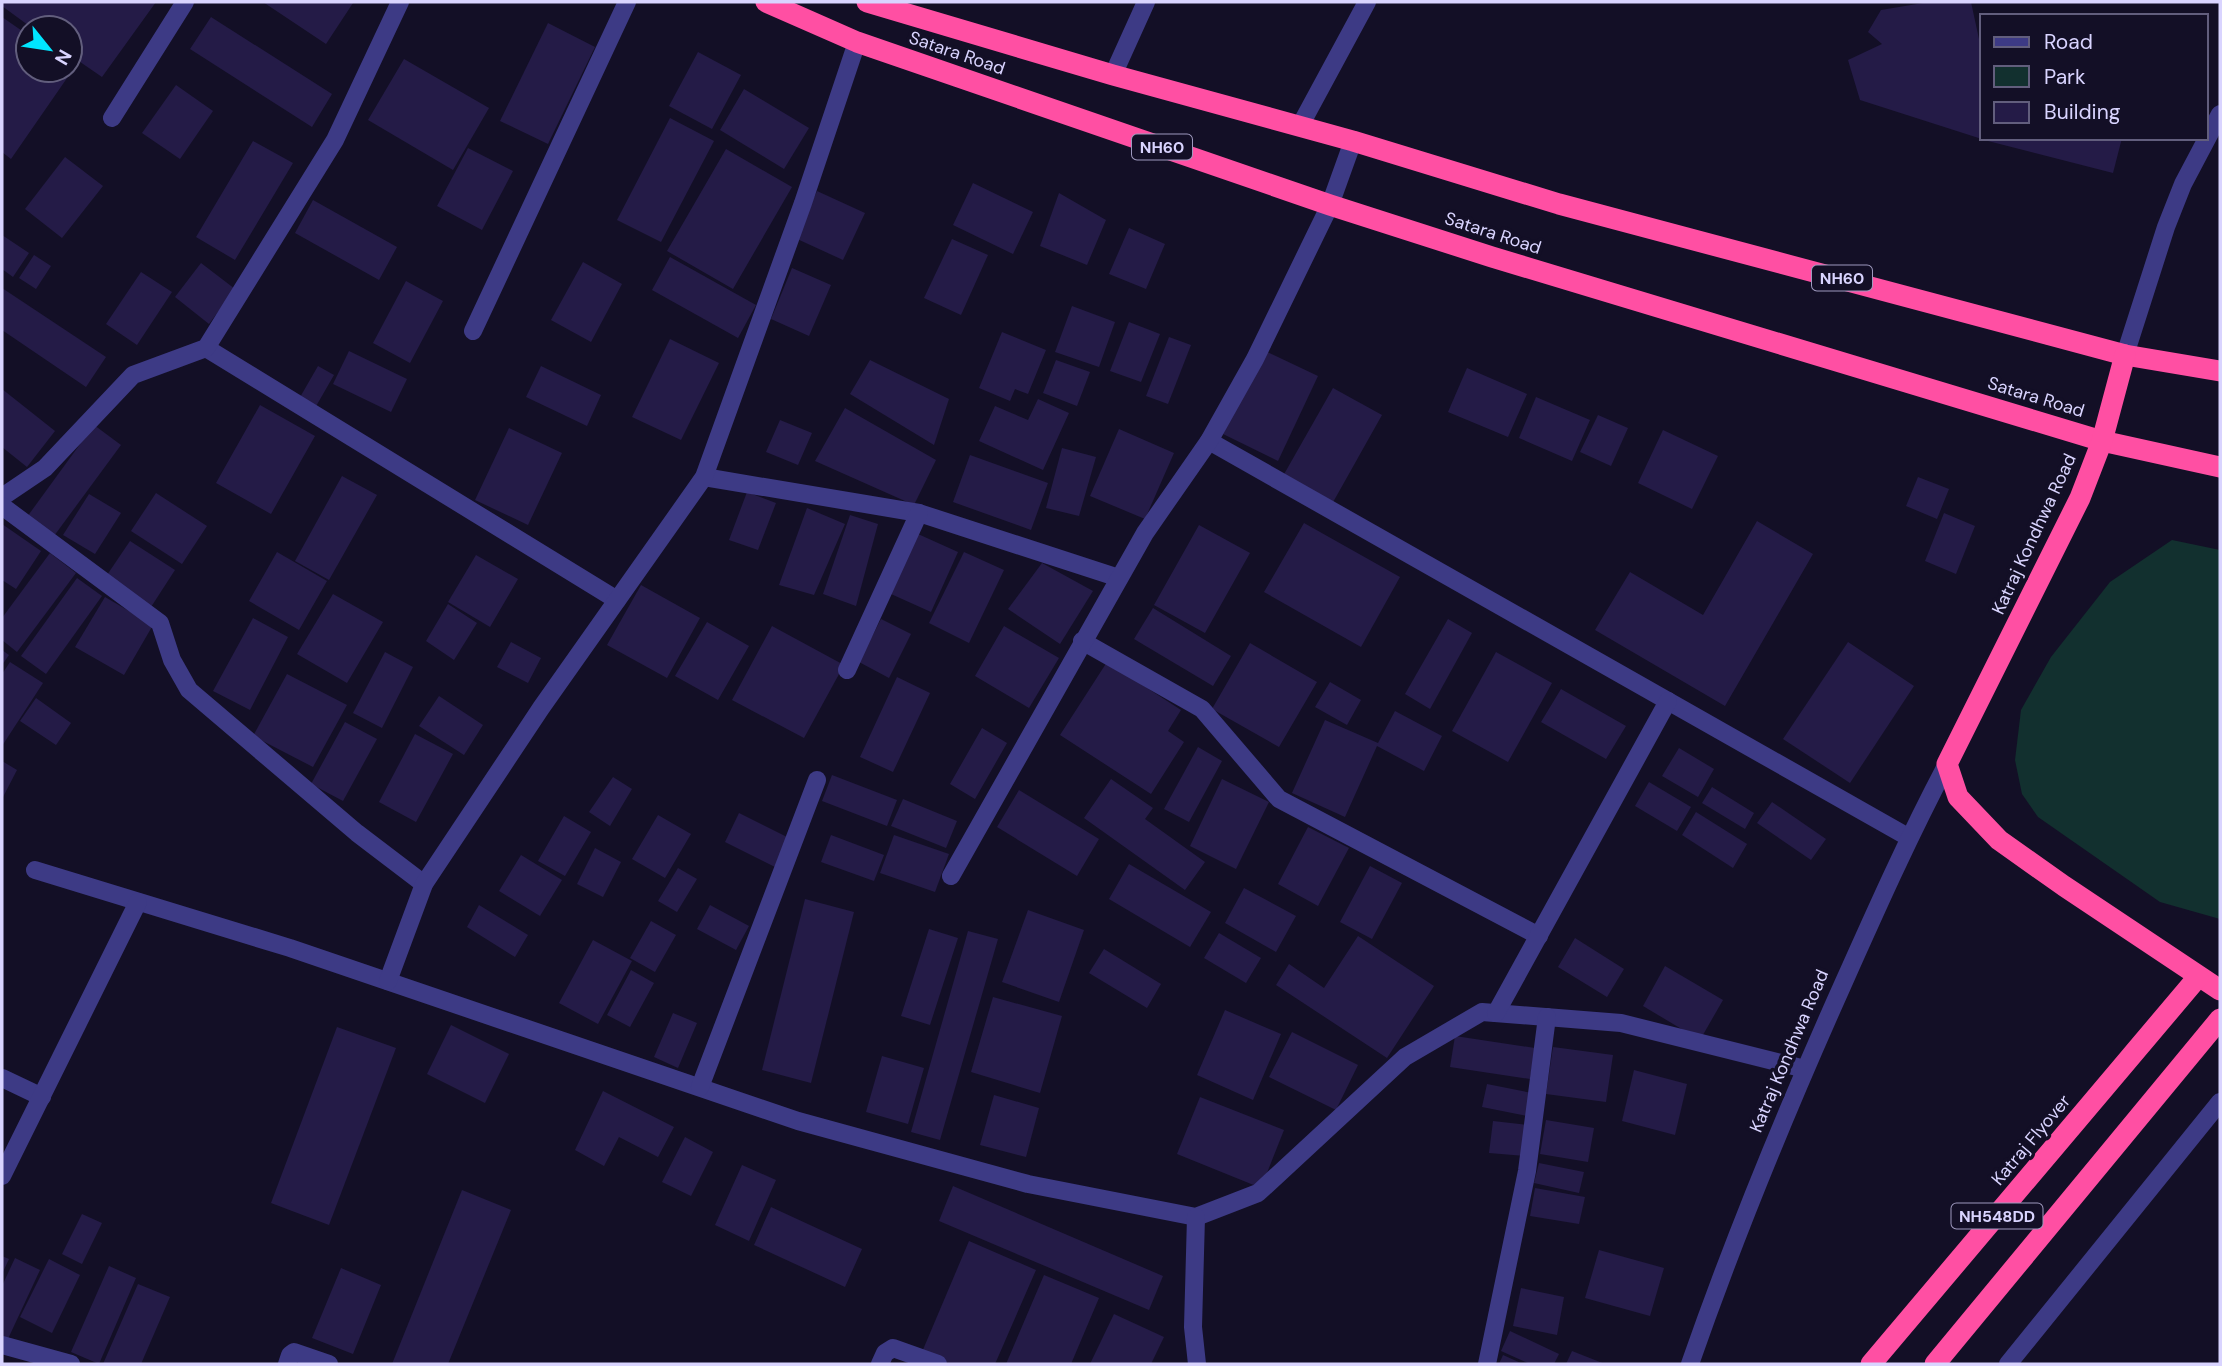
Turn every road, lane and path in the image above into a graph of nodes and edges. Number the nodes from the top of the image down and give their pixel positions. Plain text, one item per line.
1 (185, 2) edge
2 (400, 2) edge
3 (627, 2) edge
4 (766, 2) edge
5 (867, 2) edge
6 (1146, 2) edge
7 (1367, 2) edge
8 (857, 42) junction
9 (1113, 75) junction
10 (2220, 114) edge
11 (112, 118) dead end
12 (1300, 126) junction
13 (2208, 137) edge
14 (2206, 140) edge
15 (1353, 141) junction
16 (1330, 205) junction
17 (474, 331) dead end
18 (206, 348) junction
19 (2125, 355) junction
20 (2220, 371) edge
21 (1209, 441) junction
22 (2102, 441) junction
23 (2220, 467) edge
24 (704, 477) junction
25 (2, 497) edge
26 (2, 506) edge
27 (919, 513) junction
28 (1119, 578) junction
29 (617, 600) junction
30 (1082, 641) junction
31 (847, 670) dead end
32 (1668, 701) junction
33 (1947, 764) junction
34 (817, 780) dead end
35 (1908, 837) junction
36 (35, 870) dead end
37 (951, 876) dead end
38 (424, 884) junction
39 (138, 902) junction
40 (1539, 936) junction
41 (2198, 977) junction
42 (388, 981) junction
43 (2220, 990) edge
44 (1496, 1013) junction
45 (1547, 1017) junction
46 (2220, 1019) edge
47 (1805, 1069) junction
48 (2, 1079) edge
49 (700, 1087) junction
50 (42, 1097) junction
51 (2220, 1102) edge
52 (2, 1176) edge
53 (1196, 1217) junction
54 (2, 1345) edge
55 (71, 1364) edge
56 (287, 1364) edge
57 (329, 1364) edge
58 (880, 1364) edge
59 (938, 1364) edge
60 (1197, 1364) edge
61 (1487, 1364) edge
62 (1690, 1364) edge
63 (1871, 1364) edge
64 (1935, 1364) edge
65 (2008, 1364) edge

1 - 11 street
2 - 18 street
3 - 17 street
4 - 8 highway, Satara Road / NH60
5 - 9 highway, NH60
6 - 9 street
7 - 12 street
8 - 16 highway, Satara Road / NH60
8 - 24 street
9 - 12 highway, NH60
10 - 13 street
12 - 15 highway, NH60
14 - 19 street
15 - 16 street
15 - 19 highway, NH60
16 - 21 street
16 - 22 highway, Satara Road / NH60
18 - 25 street
18 - 29 street
19 - 20 highway, NH60
19 - 22 highway, Katraj Kondhwa Road
21 - 28 street
21 - 32 street
22 - 23 highway, Satara Road / NH60
22 - 33 highway, Katraj Kondhwa Road
24 - 27 street
24 - 29 street
26 - 38 street
27 - 28 street
27 - 31 street
28 - 30 street
29 - 38 street
30 - 37 street
30 - 40 street
32 - 35 street
32 - 40 street
33 - 35 street, Katraj Kondhwa Road
33 - 41 highway
34 - 49 street
35 - 47 street, Katraj Kondhwa Road
36 - 39 street
38 - 42 street
39 - 42 street
39 - 50 street
40 - 44 street
41 - 43 highway
41 - 63 highway, Katraj Flyover / NH548DD
42 - 49 street
44 - 45 street
44 - 53 street
45 - 47 street
45 - 61 street
46 - 64 highway, NH548DD
47 - 62 street, Katraj Kondhwa Road
48 - 50 street
49 - 53 street
50 - 52 street
51 - 65 street
53 - 60 street
54 - 55 street
56 - 57 street
58 - 59 street

